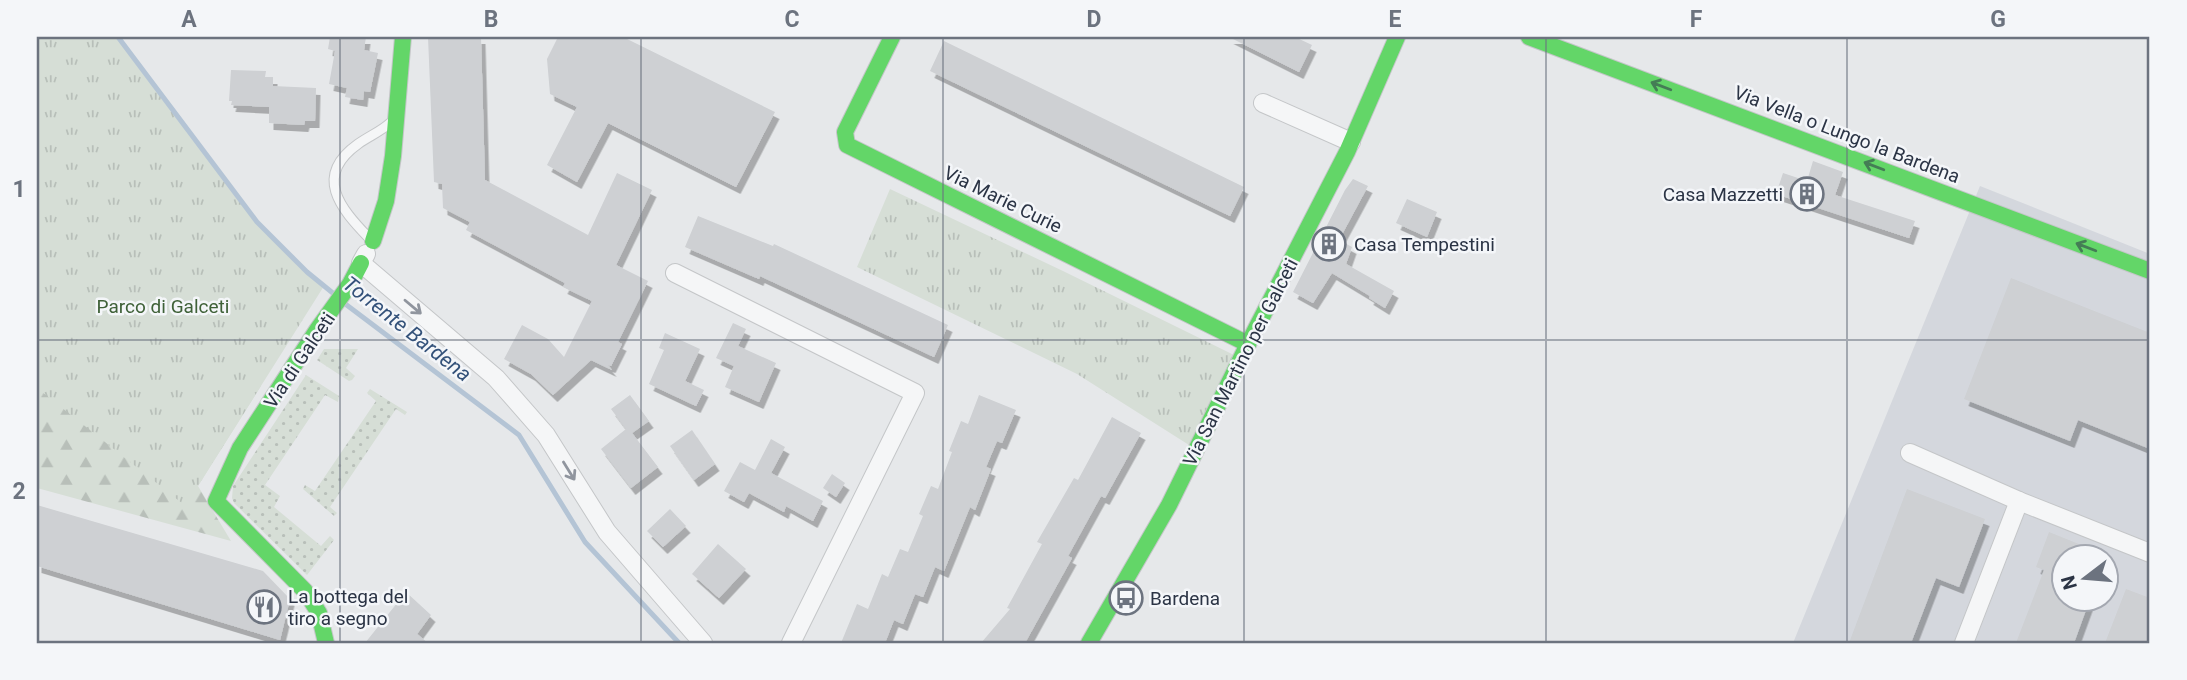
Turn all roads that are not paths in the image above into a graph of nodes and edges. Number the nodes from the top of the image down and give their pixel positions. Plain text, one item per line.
1 (403, 37) edge
2 (892, 37) edge
3 (1397, 37) edge
4 (1530, 37) edge
5 (1263, 103) dead end
6 (395, 119) junction
7 (1351, 142) junction
8 (373, 241) junction
9 (361, 263) junction
10 (2150, 271) edge
11 (675, 273) dead end
12 (1248, 344) junction
13 (1909, 453) dead end
14 (2019, 501) junction
15 (2150, 553) edge
16 (326, 643) edge
17 (703, 643) edge
18 (791, 643) edge
19 (1089, 643) edge
20 (1965, 643) edge

1 - 6 street, Via di Galceti
2 - 12 street, Via Marie Curie
3 - 7 street, Via San Martino per Galceti
10 -> 4 street, Via Vella o Lungo la Bardena
5 - 7 street
6 - 8 street, Via di Galceti
6 - 8 lane
7 - 12 street, Via San Martino per Galceti
8 - 9 street, Via di Galceti
9 - 16 street, Via di Galceti
9 -> 17 street
11 - 18 street
12 - 19 street, Via San Martino per Galceti
13 - 14 street
14 - 15 street
14 - 20 street

